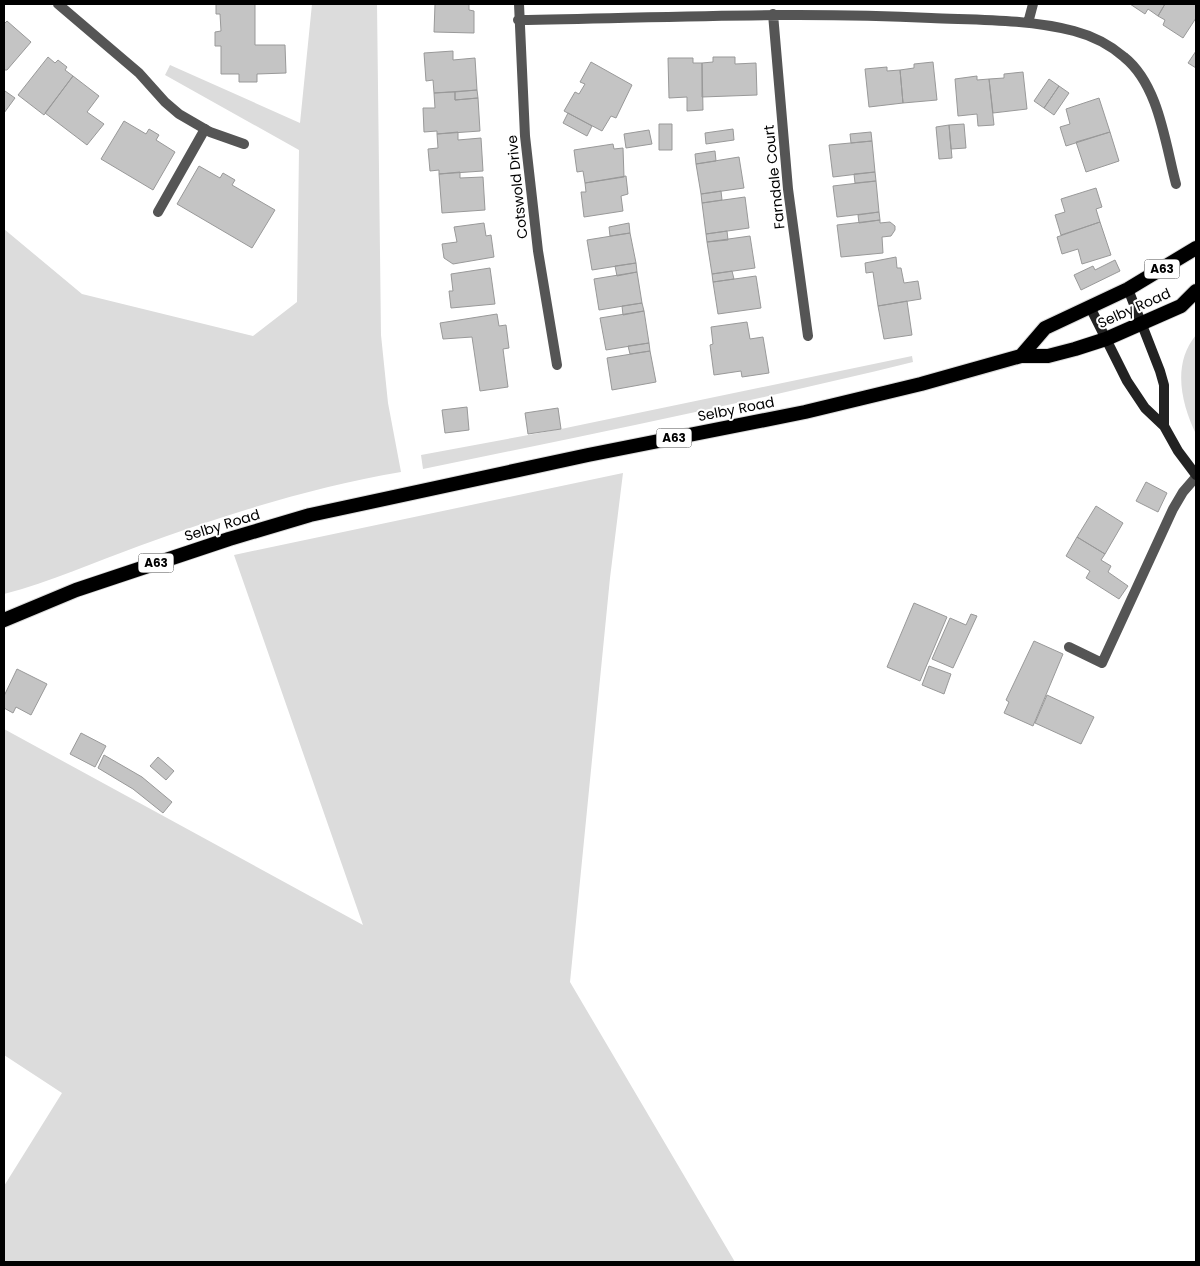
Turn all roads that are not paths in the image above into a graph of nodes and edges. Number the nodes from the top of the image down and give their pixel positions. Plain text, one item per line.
1 (58, 4) edge
2 (519, 4) edge
3 (1033, 4) edge
4 (773, 14) junction
5 (518, 20) junction
6 (1028, 23) junction
7 (204, 129) junction
8 (244, 144) dead end
9 (1176, 184) dead end
10 (158, 212) dead end
11 (1196, 248) edge
12 (1128, 289) junction
13 (1196, 291) edge
14 (1090, 307) junction
15 (1141, 323) junction
16 (808, 336) dead end
17 (1106, 339) junction
18 (1021, 356) junction
19 (557, 365) dead end
20 (1164, 426) junction
21 (1196, 476) edge
22 (4, 620) edge
23 (1069, 648) dead end

1 - 7 street
2 - 5 street, Cotswold Drive
3 - 6 street
4 - 5 street
4 - 6 street
4 - 16 street, Farndale Court
5 - 19 street, Cotswold Drive
6 - 9 street
7 - 8 street
7 - 10 street
11 - 12 highway, Selby Road / A63
12 - 14 highway, Selby Road / A63
12 - 15 main road
13 - 15 highway, Selby Road / A63
14 - 17 main road
14 - 18 highway, Selby Road / A63
15 - 17 highway, Selby Road / A63
15 - 20 main road
17 - 18 highway, Selby Road / A63
17 - 20 main road
18 - 22 highway, Selby Road / A63
20 - 21 main road
21 - 23 street

